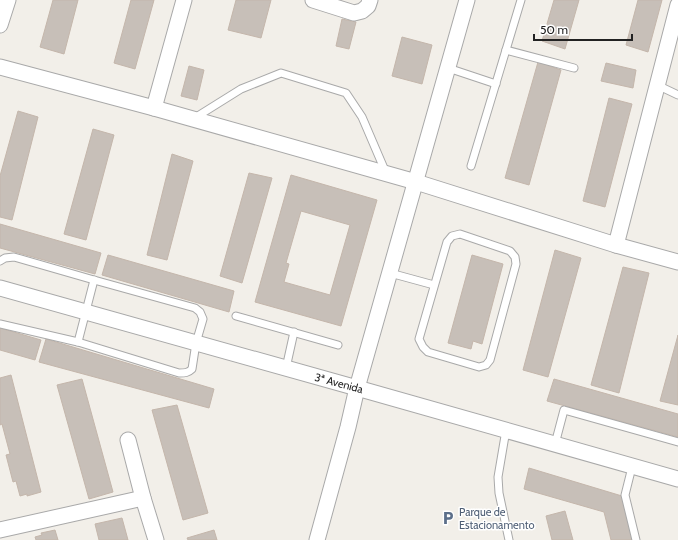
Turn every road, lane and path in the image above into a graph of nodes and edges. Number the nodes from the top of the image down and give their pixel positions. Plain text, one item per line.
1 (8, 0) edge
2 (184, 0) edge
3 (313, 0) edge
4 (370, 0) edge
5 (467, 0) edge
6 (521, 0) edge
7 (678, 5) edge
8 (0, 25) edge
9 (506, 50) junction
10 (0, 67) edge
11 (448, 68) junction
12 (574, 68) dead end
13 (496, 84) junction
14 (657, 84) junction
15 (678, 94) edge
16 (154, 108) junction
17 (192, 119) junction
18 (471, 166) dead end
19 (386, 173) junction
20 (416, 182) junction
21 (616, 245) junction
22 (0, 261) edge
23 (678, 262) edge
24 (390, 273) junction
25 (94, 280) junction
26 (434, 285) junction
27 (0, 288) edge
28 (86, 313) junction
29 (236, 316) dead end
30 (0, 324) edge
31 (294, 332) junction
32 (78, 342) junction
33 (196, 343) junction
34 (338, 345) dead end
35 (286, 368) junction
36 (357, 388) junction
37 (506, 430) junction
38 (128, 440) dead end
39 (678, 442) edge
40 (555, 444) junction
41 (632, 467) junction
42 (678, 479) edge
43 (143, 498) junction
44 (0, 530) edge
45 (156, 540) edge
46 (318, 540) edge
47 (509, 540) edge
48 (636, 540) edge

1 - 8 street
2 - 16 street
3 - 4 street
5 - 11 street
6 - 9 lane
7 - 14 street
9 - 12 lane
9 - 13 lane
10 - 16 street
11 - 13 lane
11 - 20 street
13 - 18 lane
14 - 15 lane
14 - 21 street
16 - 17 street
17 - 19 street
17 - 19 lane
19 - 20 street
20 - 21 street
20 - 24 street
21 - 23 street
22 - 25 lane
24 - 26 lane
24 - 36 street
25 - 28 lane
25 - 33 lane
26 - 26 lane
27 - 28 street, 3ª Avenida
28 - 32 lane
28 - 33 street, 3ª Avenida
29 - 31 lane
30 - 32 lane
31 - 34 lane
31 - 35 lane
32 - 33 lane
33 - 35 street, 3ª Avenida
35 - 36 street, 3ª Avenida
36 - 37 street, 3ª Avenida
36 - 46 street
37 - 40 street, 3ª Avenida
37 - 47 lane
38 - 43 street
39 - 40 lane
40 - 41 street, 3ª Avenida
41 - 42 street, 3ª Avenida
41 - 48 lane
43 - 44 street
43 - 45 street

